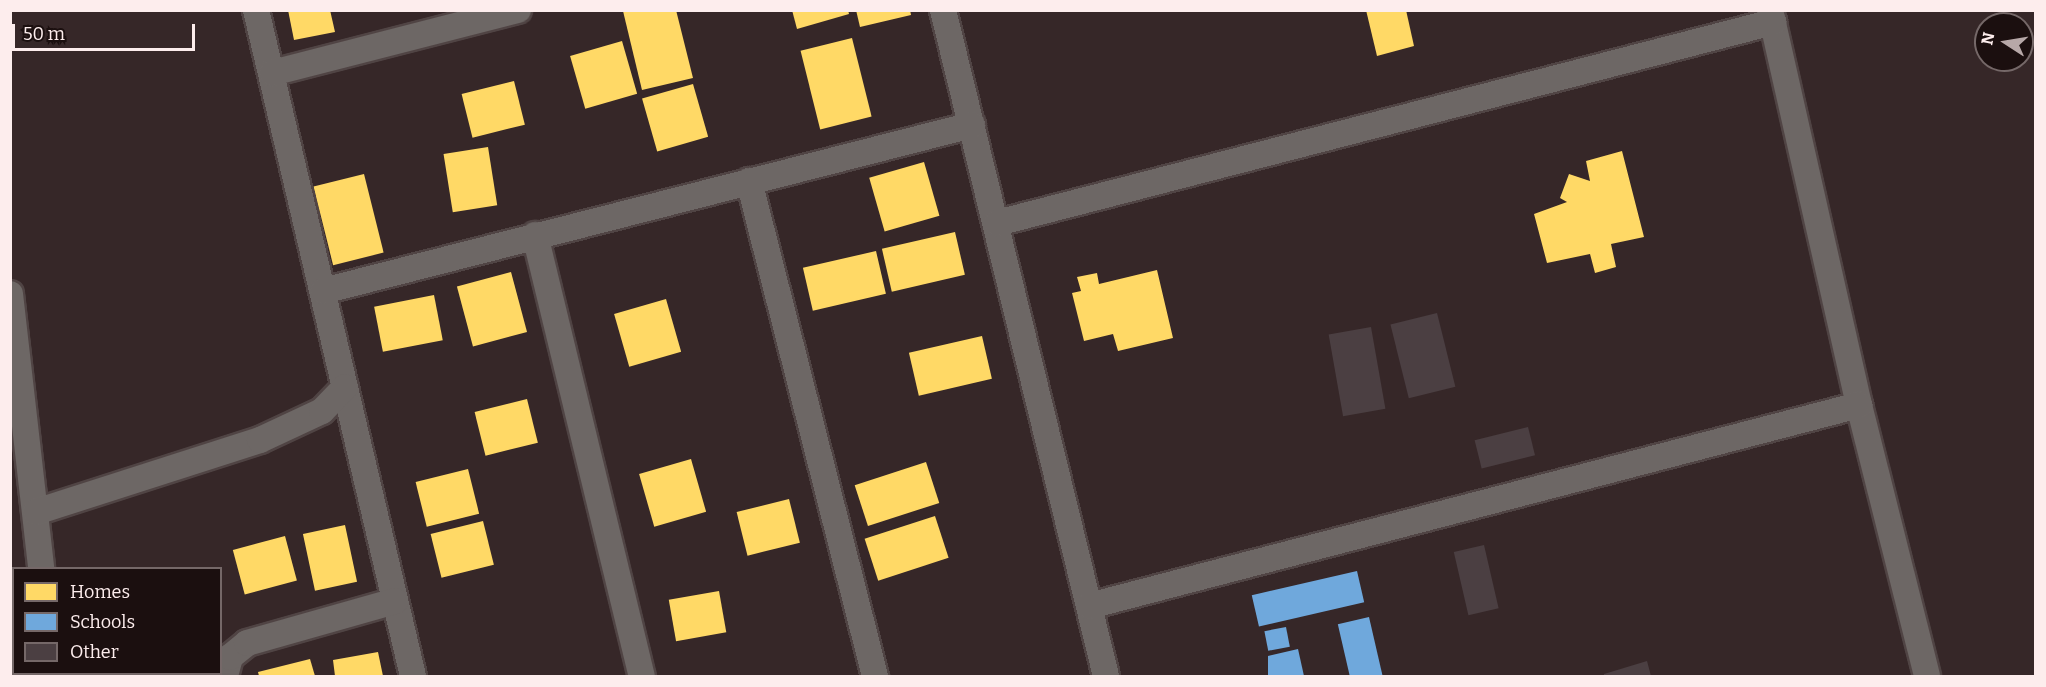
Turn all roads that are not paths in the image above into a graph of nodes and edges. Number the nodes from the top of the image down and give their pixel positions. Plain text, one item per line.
1 (256, 10) edge
2 (518, 10) edge
3 (943, 10) edge
4 (1771, 16) edge
5 (272, 73) junction
6 (972, 124) junction
7 (749, 181) junction
8 (997, 223) junction
9 (535, 235) junction
10 (323, 291) junction
11 (10, 294) edge
12 (345, 387) junction
13 (1859, 405) junction
14 (36, 513) junction
15 (41, 567) edge
16 (395, 601) junction
17 (1089, 606) junction
18 (225, 676) edge
19 (413, 676) edge
20 (642, 676) edge
21 (876, 676) edge
22 (1106, 676) edge
23 (1927, 676) edge

1 - 5 street
2 - 5 street
3 - 6 street
4 - 8 street
4 - 13 street
5 - 10 street
6 - 7 street
6 - 8 street
7 - 9 street
7 - 21 street
8 - 17 street
9 - 10 street
9 - 20 street
10 - 12 street
11 - 14 street
12 - 14 street
12 - 16 street
13 - 17 street
13 - 23 street
14 - 15 street
16 - 18 street
16 - 19 street
17 - 22 street

